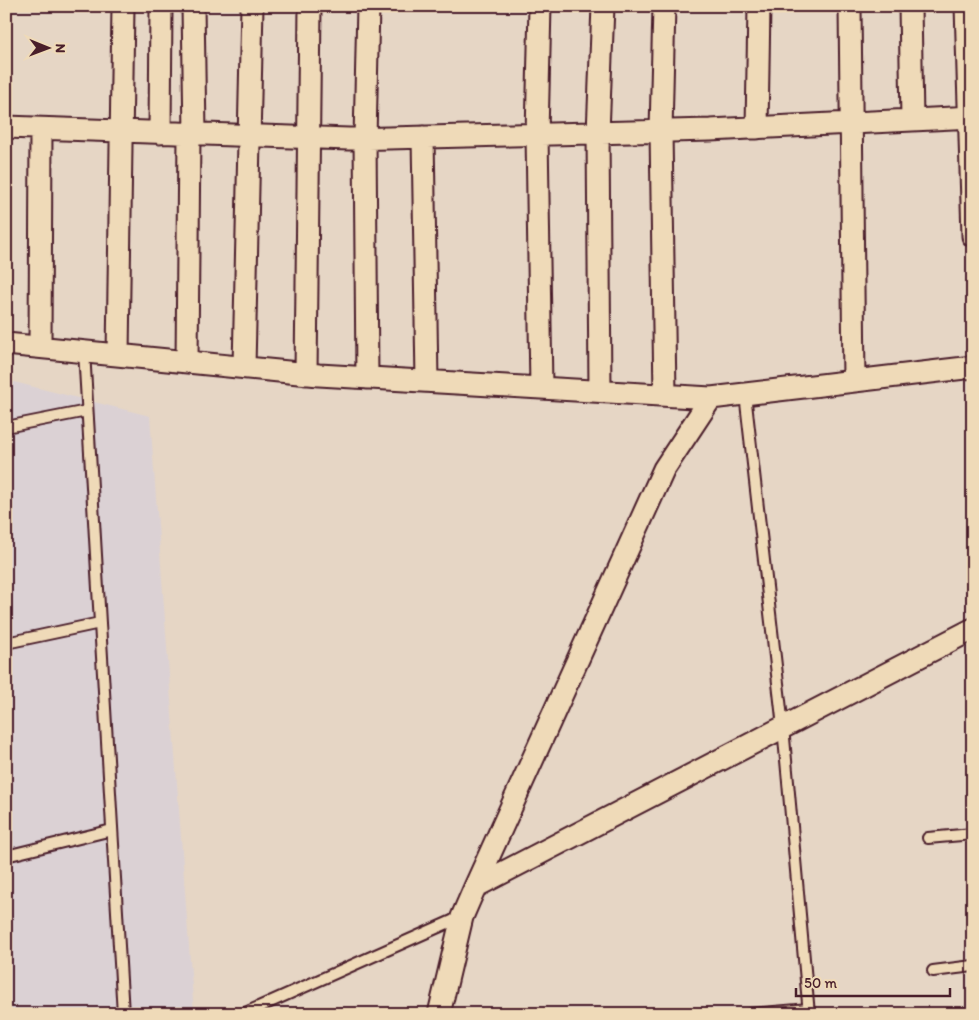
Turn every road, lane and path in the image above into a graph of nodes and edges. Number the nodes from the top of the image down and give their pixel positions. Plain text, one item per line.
1 (123, 6) edge
2 (161, 6) edge
3 (193, 6) edge
4 (252, 6) edge
5 (310, 6) edge
6 (368, 6) edge
7 (540, 6) edge
8 (603, 6) edge
9 (664, 6) edge
10 (759, 6) edge
11 (850, 6) edge
12 (910, 6) edge
13 (966, 6) edge
14 (971, 118) edge
15 (912, 120) junction
16 (852, 124) junction
17 (6, 128) edge
18 (758, 128) junction
19 (42, 129) junction
20 (122, 131) junction
21 (661, 131) junction
22 (160, 133) junction
23 (598, 133) junction
24 (192, 134) junction
25 (537, 134) junction
26 (248, 136) junction
27 (423, 137) junction
28 (307, 138) junction
29 (364, 138) junction
30 (973, 236) edge
31 (6, 344) edge
32 (40, 347) junction
33 (84, 351) junction
34 (118, 355) junction
35 (187, 362) junction
36 (244, 367) junction
37 (973, 367) edge
38 (306, 374) junction
39 (367, 378) junction
40 (427, 381) junction
41 (854, 381) junction
42 (541, 388) junction
43 (600, 391) junction
44 (745, 394) junction
45 (665, 395) junction
46 (711, 398) junction
47 (87, 411) junction
48 (6, 427) edge
49 (100, 623) junction
50 (973, 629) edge
51 (6, 643) edge
52 (783, 727) junction
53 (112, 830) junction
54 (973, 834) edge
55 (928, 838) dead end
56 (6, 856) edge
57 (475, 887) junction
58 (462, 917) junction
59 (973, 966) edge
60 (934, 971) dead end
61 (809, 1011) edge
62 (123, 1014) edge
63 (243, 1014) edge
64 (439, 1014) edge
65 (750, 1014) edge

1 - 20 street
2 - 22 street
3 - 24 street
4 - 26 street
5 - 28 street
6 - 29 street
7 - 25 street
8 - 23 street
9 - 21 street
10 - 18 street
11 - 16 street
12 - 15 street
13 - 14 street
14 - 15 street
14 - 30 street
15 - 16 street
16 - 18 street
16 - 41 street
17 - 19 street
18 - 21 street
19 - 20 street
19 - 32 street
20 - 22 street
20 - 34 street
21 - 23 street
21 - 45 street
22 - 24 street
23 - 25 street
23 - 43 street
24 - 26 street
24 - 35 street
25 - 27 street
25 - 42 street
26 - 28 street
26 - 36 street
27 - 29 street
27 - 40 street
28 - 29 street
28 - 38 street
29 - 39 street
31 - 32 street
32 - 33 street
33 - 34 street
33 - 47 lane
34 - 35 street
35 - 36 street
36 - 38 street
37 - 41 street
38 - 39 street
39 - 40 street
40 - 42 street
41 - 44 street
42 - 43 street
43 - 45 street
44 - 46 street
44 - 52 lane
45 - 46 street
46 - 57 street
47 - 48 lane
47 - 49 lane
49 - 51 lane
49 - 53 lane
50 - 52 street
52 - 57 street
52 - 61 lane
53 - 56 lane
53 - 62 lane
54 - 55 lane
57 - 58 street
58 - 63 lane
58 - 64 street
59 - 60 lane
61 - 65 lane

